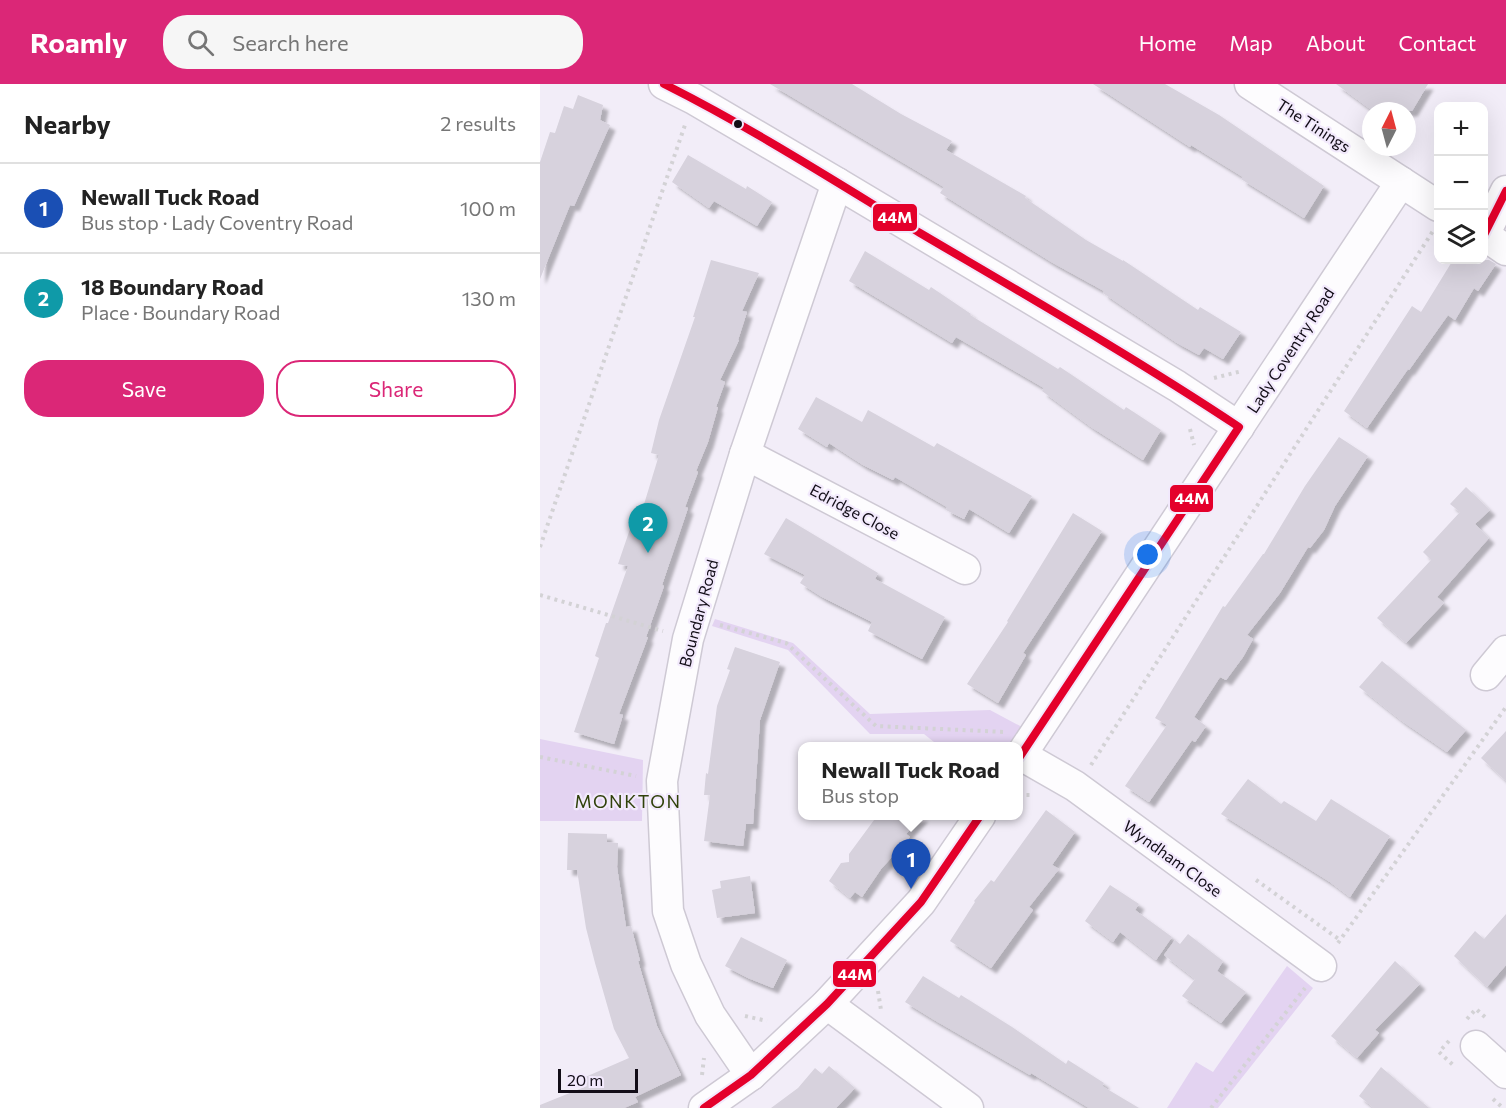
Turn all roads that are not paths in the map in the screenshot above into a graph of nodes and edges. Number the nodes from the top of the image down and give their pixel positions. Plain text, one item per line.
1 (664, 84) edge
2 (1250, 84) edge
3 (1401, 182) junction
4 (837, 183) junction
5 (1506, 191) edge
6 (1434, 203) edge
7 (1488, 227) edge
8 (1488, 238) edge
9 (1506, 250) edge
10 (1239, 427) junction
11 (745, 454) junction
12 (966, 569) dead end
13 (1025, 748) edge
14 (977, 820) edge
15 (1321, 966) road end
16 (827, 1004) junction
17 (1476, 1046) dead end
18 (1506, 1074) edge
19 (751, 1075) junction
20 (702, 1096) edge
21 (968, 1108) edge

1 - 4 street
2 - 3 street, The Tinings
3 - 6 street, The Tinings
3 - 10 street, Lady Coventry Road
4 - 10 street
4 - 11 street, Boundary Road
5 - 7 street
8 - 9 street
10 - 13 street, Lady Coventry Road
11 - 12 street, Edridge Close
11 - 19 street, Boundary Road
13 - 15 street, Wyndham Close
14 - 16 street
16 - 19 street
16 - 21 street
17 - 18 street
19 - 20 street

